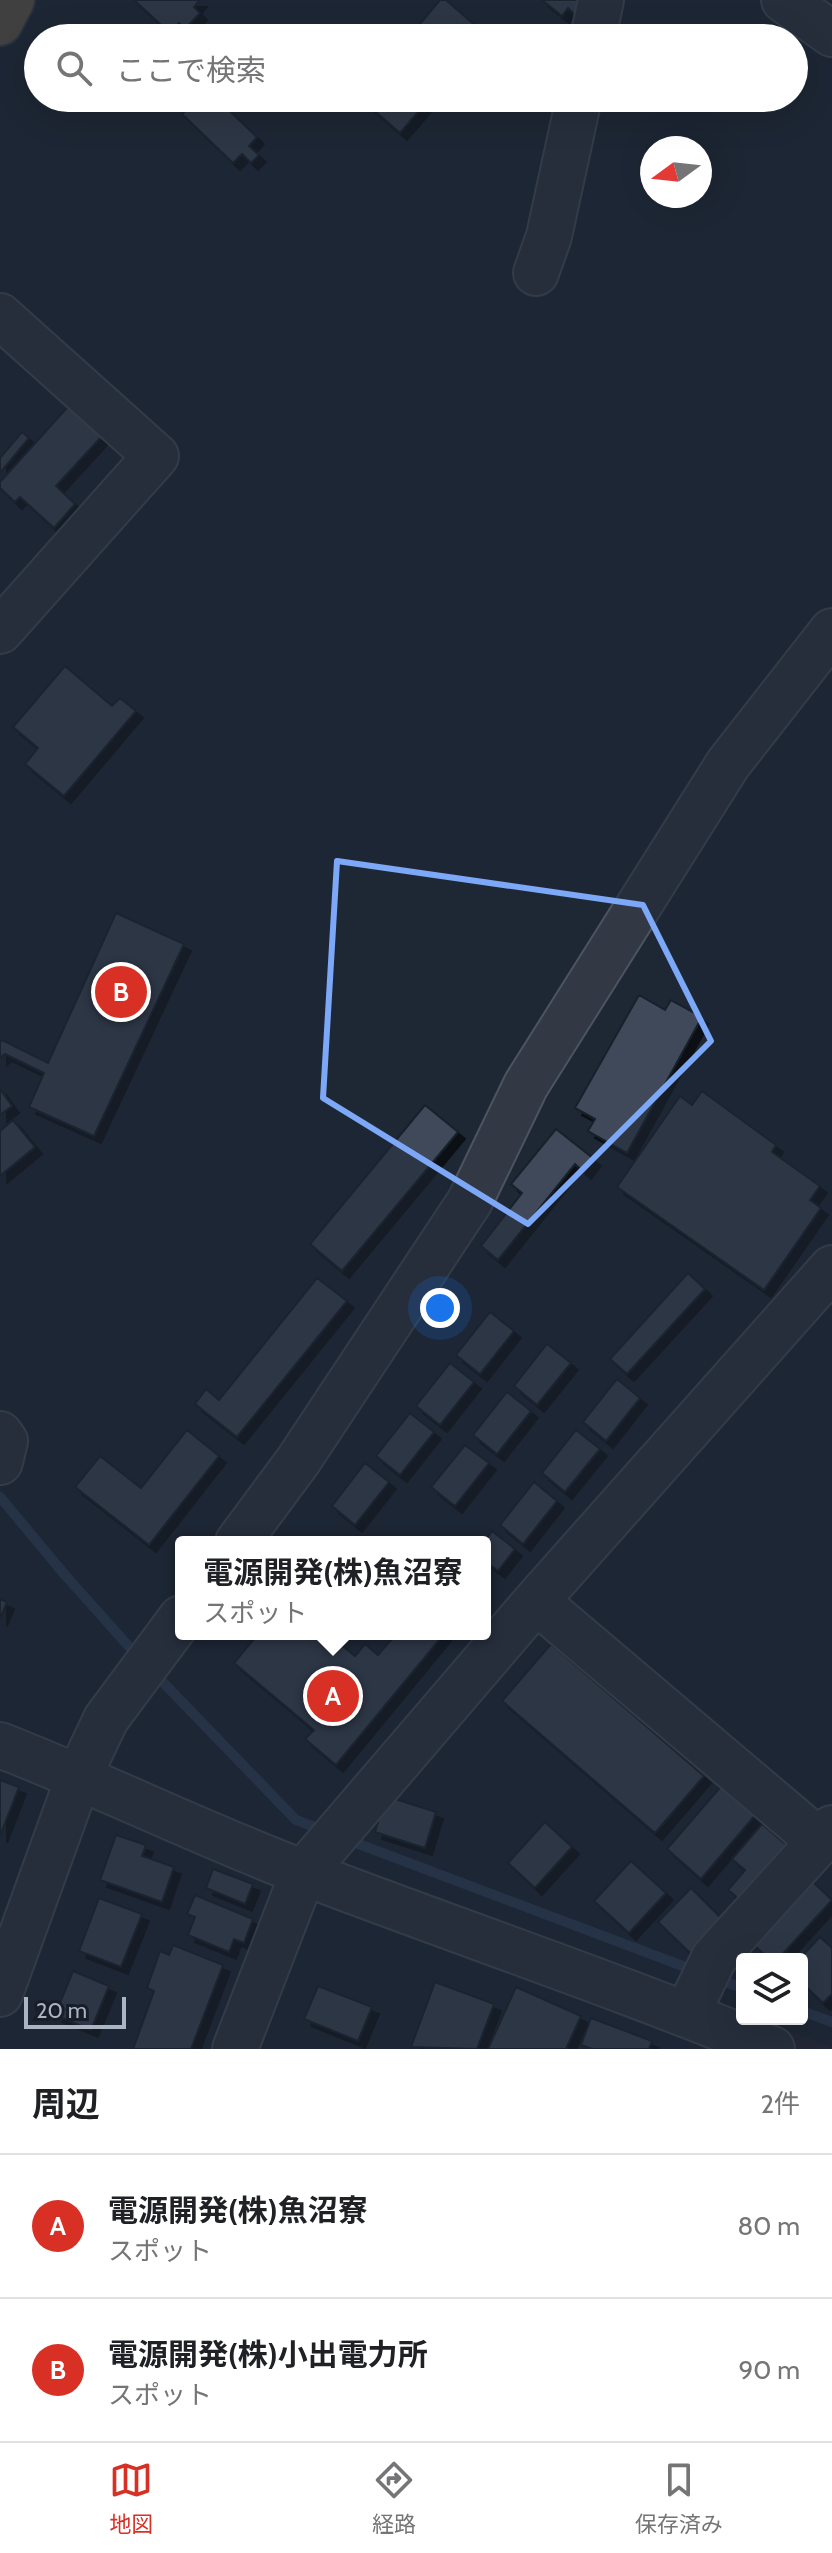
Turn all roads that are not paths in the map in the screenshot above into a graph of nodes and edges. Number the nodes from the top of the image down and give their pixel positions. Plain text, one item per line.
1 (12, 0) edge
2 (601, 0) edge
3 (784, 0) edge
4 (0, 23) edge
5 (596, 24) edge
6 (832, 34) edge
7 (576, 112) edge
8 (536, 273) dead end
9 (0, 316) edge
10 (0, 631) edge
11 (832, 631) edge
12 (832, 1268) edge
13 (0, 1434) edge
14 (0, 1462) edge
15 (242, 1536) edge
16 (536, 1601) junction
17 (175, 1626) edge
18 (0, 1745) edge
19 (79, 1776) junction
20 (825, 1835) edge
21 (303, 1873) junction
22 (0, 1994) edge
23 (687, 2014) junction
24 (235, 2049) edge
25 (772, 2049) edge

1 - 4 highway
2 - 5 street
3 - 6 street
7 - 8 street
9 - 10 street
11 - 15 street
12 - 16 street
13 - 14 street
16 - 20 street
16 - 21 street
17 - 19 street
18 - 19 street
19 - 21 street
19 - 22 street
20 - 23 street
21 - 23 street
21 - 24 street
23 - 25 street

